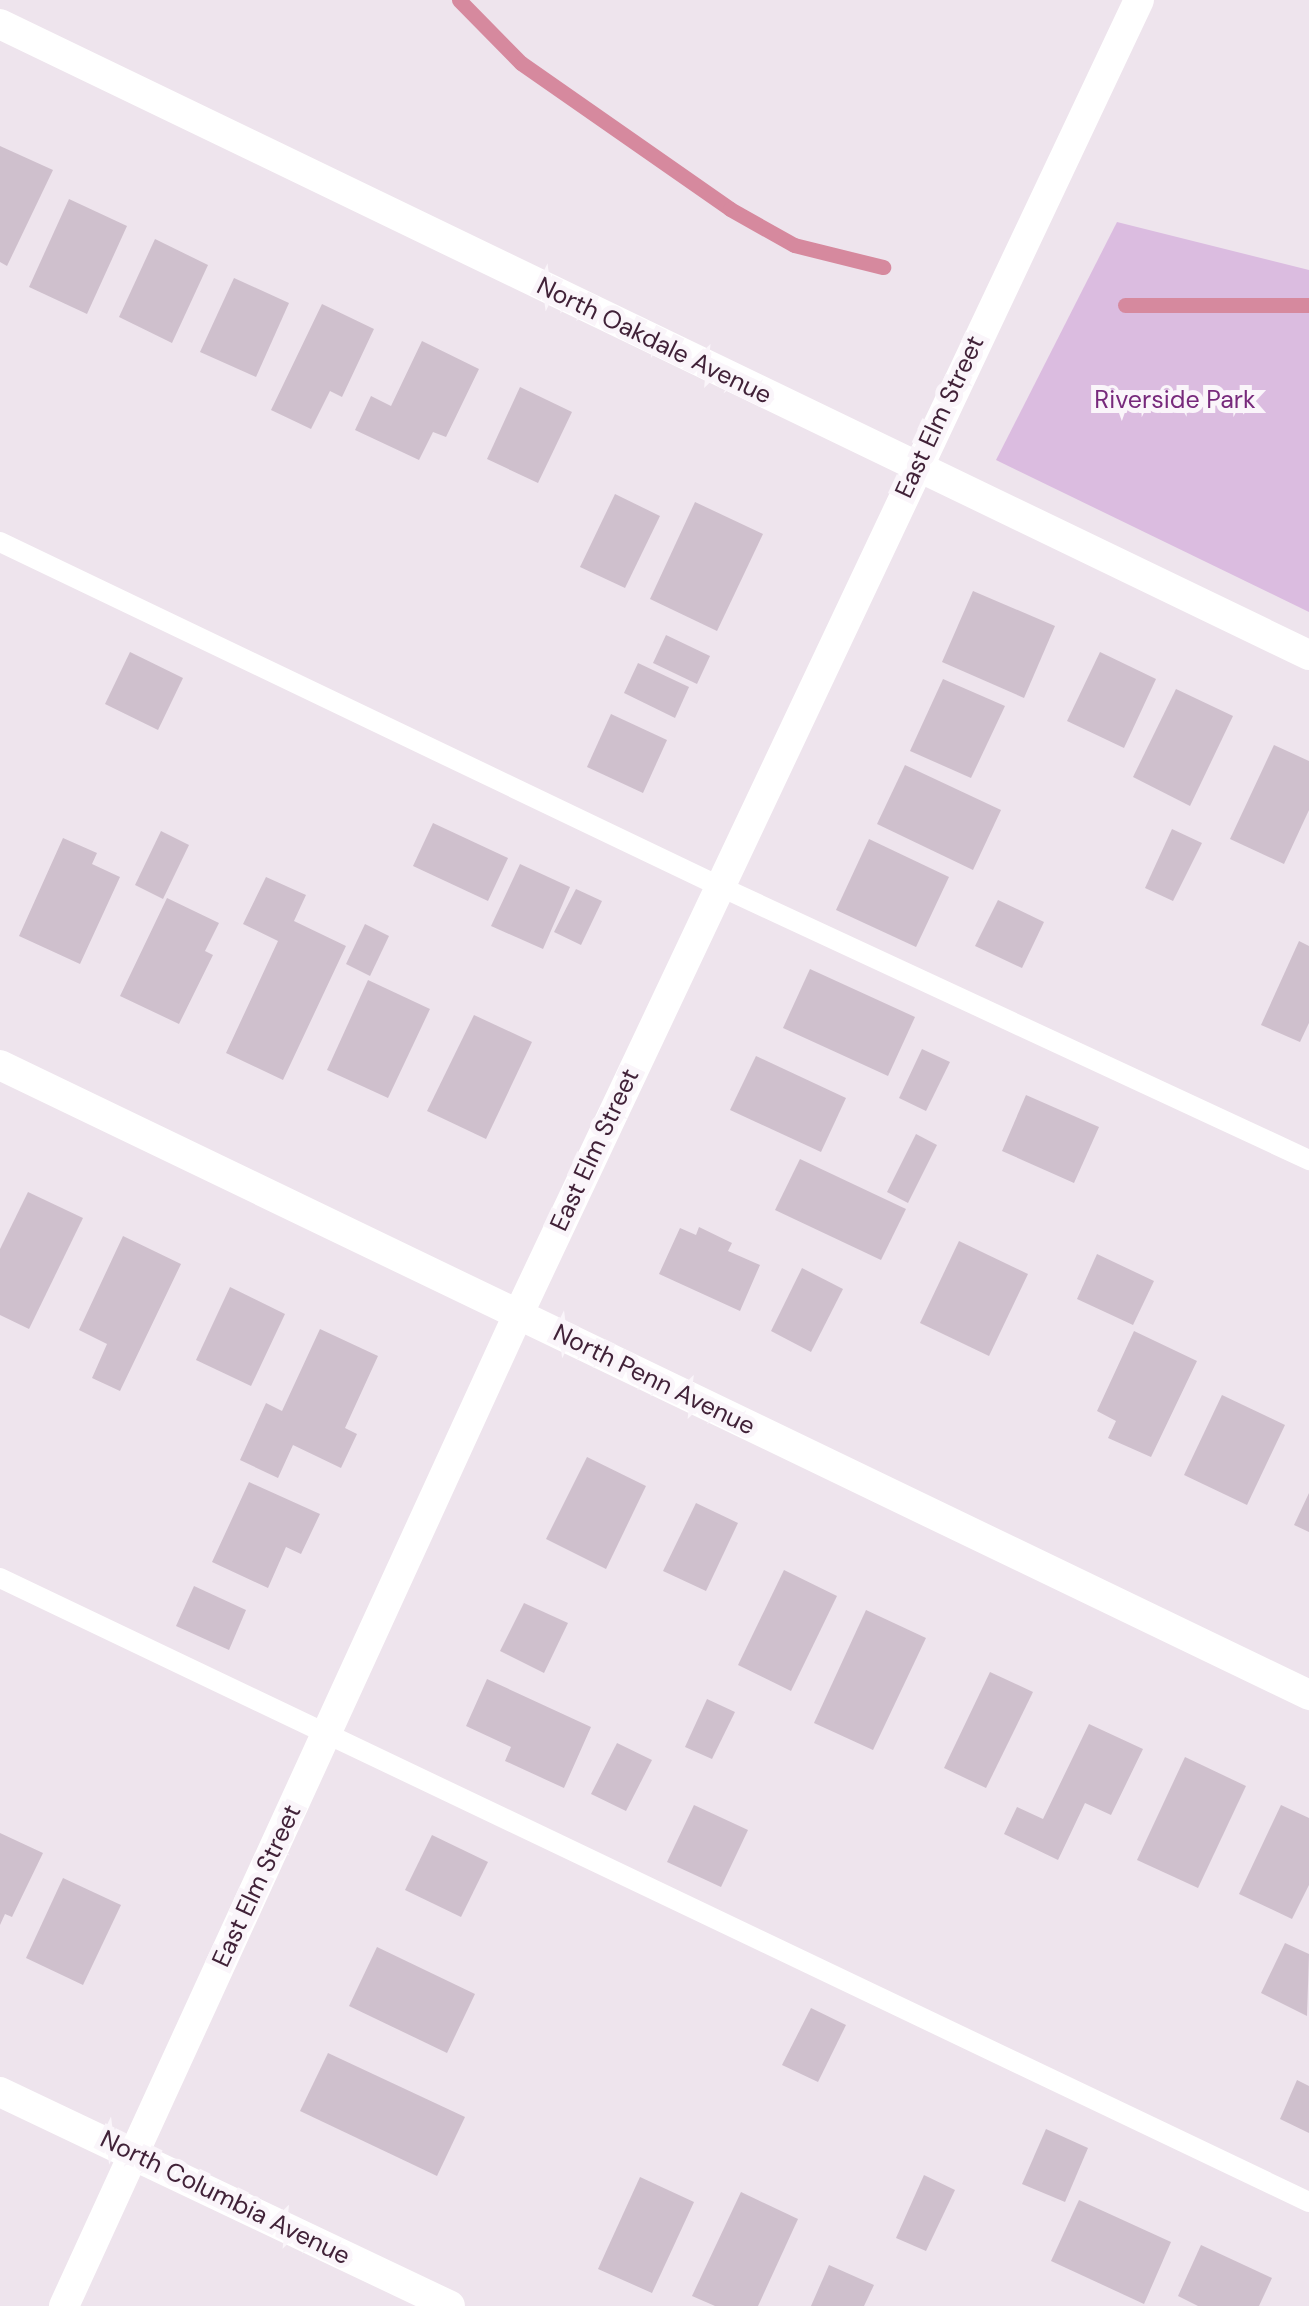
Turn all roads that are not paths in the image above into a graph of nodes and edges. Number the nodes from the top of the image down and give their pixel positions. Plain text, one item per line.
1 (1139, 0) edge
2 (0, 24) edge
3 (916, 468) junction
4 (0, 542) edge
5 (1309, 655) edge
6 (719, 886) junction
7 (0, 1065) edge
8 (1309, 1160) edge
9 (518, 1315) junction
10 (0, 1578) edge
11 (1309, 1694) edge
12 (328, 1732) junction
13 (0, 2092) edge
14 (134, 2154) junction
15 (1309, 2202) edge
16 (64, 2306) edge
17 (450, 2306) edge

1 - 3 street, East Elm Street
2 - 3 street, North Oakdale Avenue
3 - 5 street, North Oakdale Avenue
3 - 6 street, East Elm Street
4 - 6 lane
6 - 8 lane
6 - 9 street, East Elm Street
7 - 9 street, North Penn Avenue
9 - 11 street, North Penn Avenue
9 - 12 street, East Elm Street
10 - 12 lane
12 - 14 street, East Elm Street
12 - 15 lane
13 - 14 street, North Columbia Avenue
14 - 16 street, East Elm Street
14 - 17 street, North Columbia Avenue

